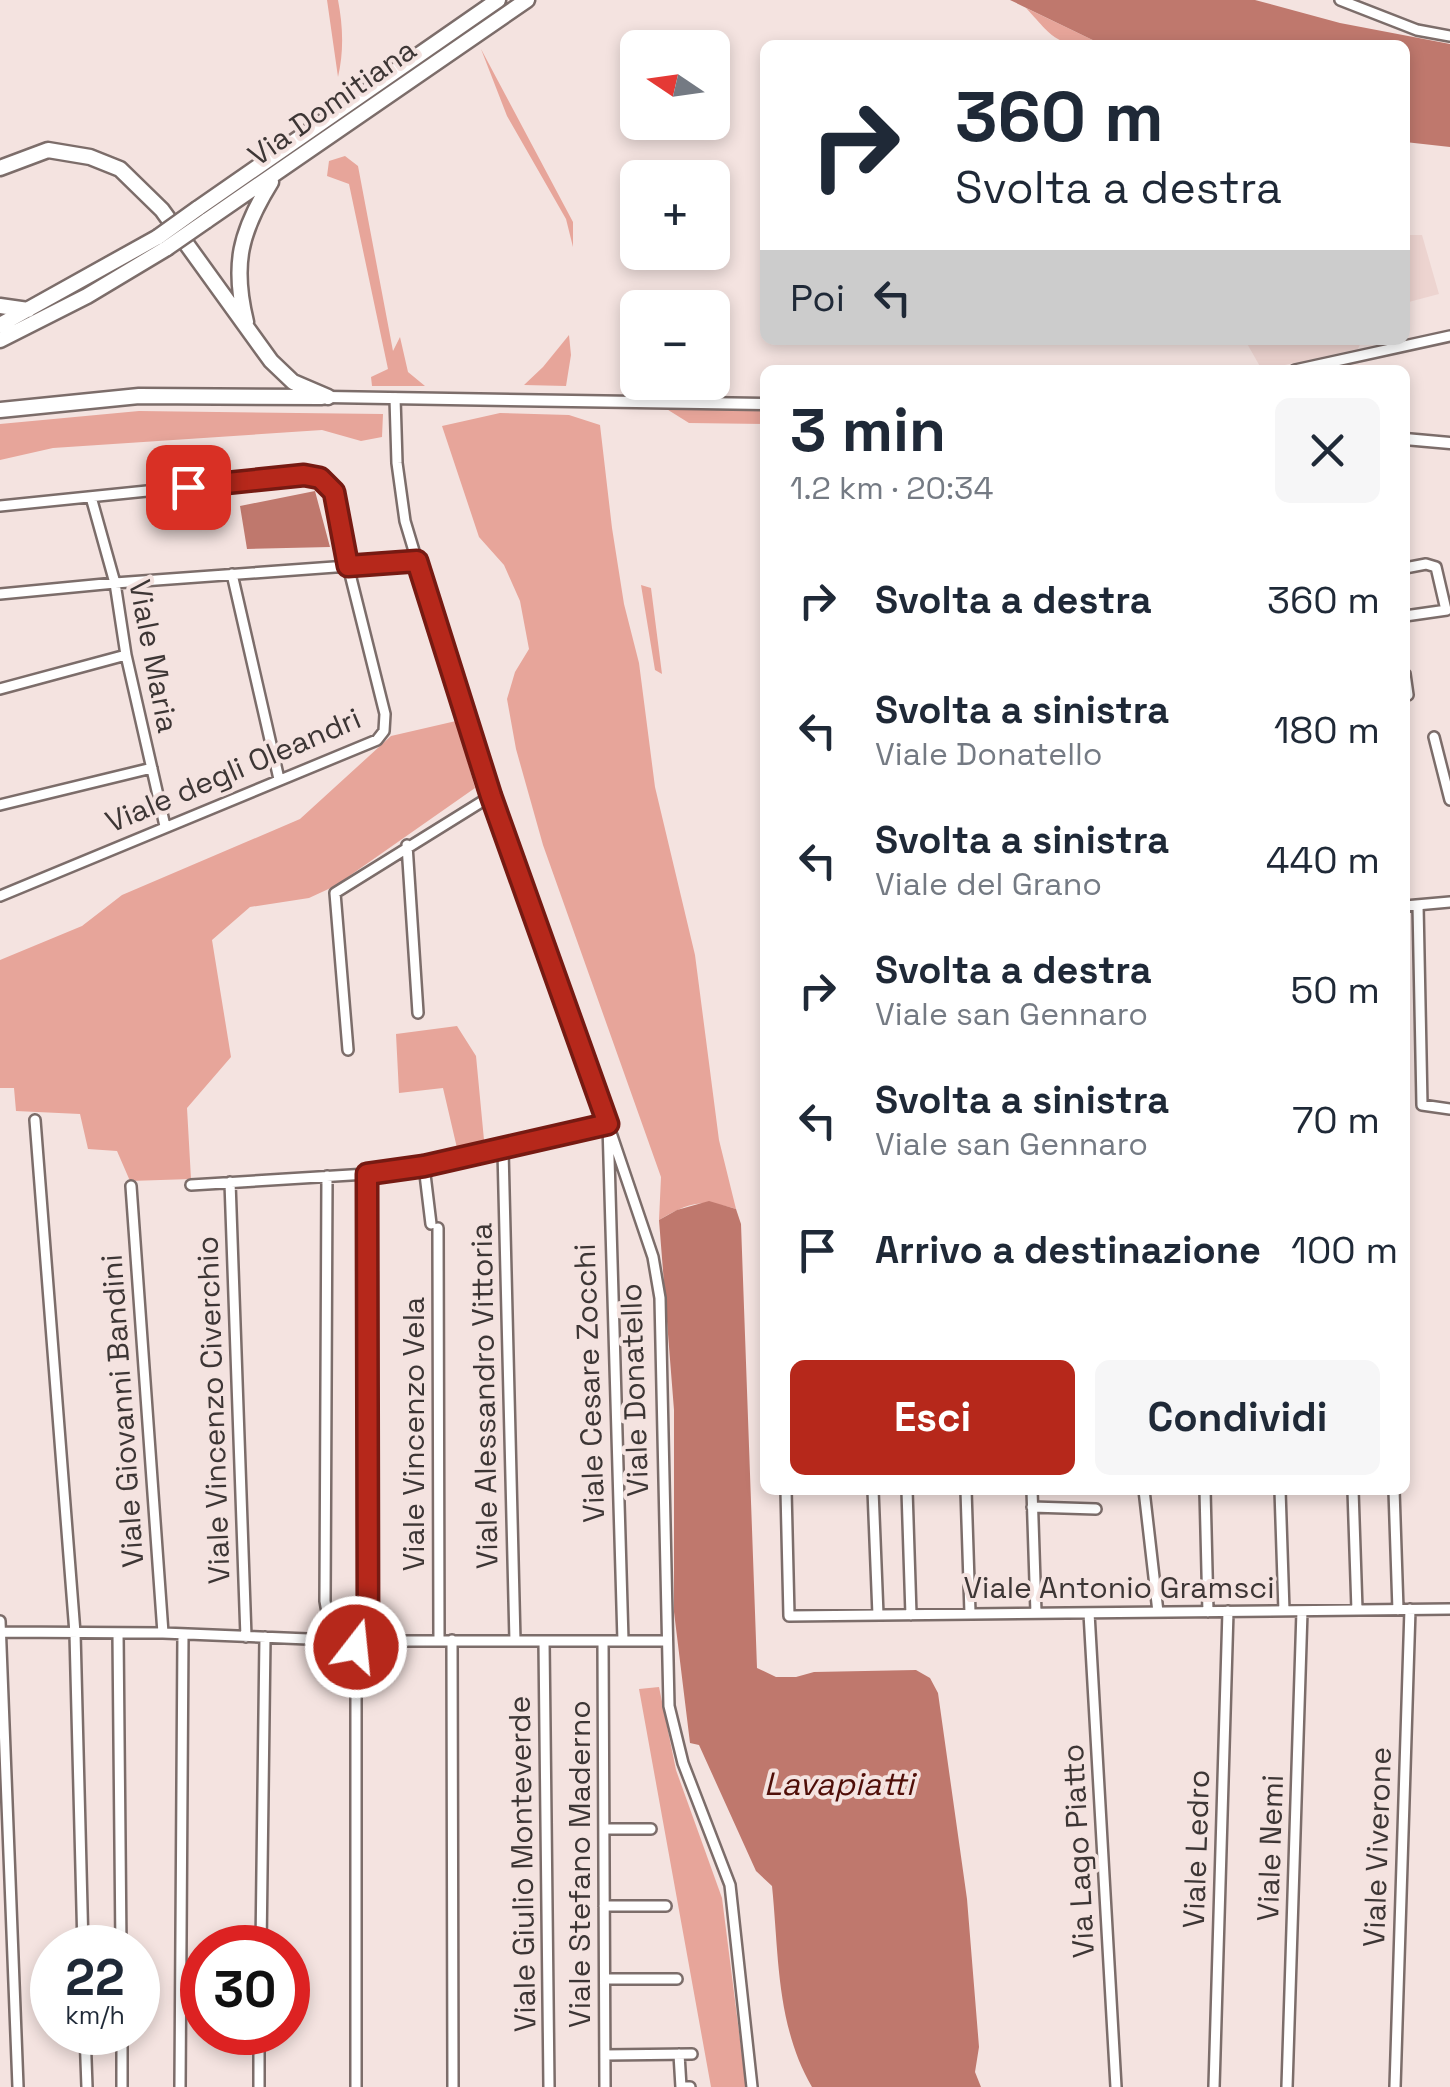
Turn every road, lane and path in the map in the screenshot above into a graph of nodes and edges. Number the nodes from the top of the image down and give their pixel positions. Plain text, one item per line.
1 (498, 0) edge
2 (527, 0) edge
3 (1340, 0) edge
4 (1450, 36) edge
5 (0, 168) edge
6 (275, 176) junction
7 (201, 215) junction
8 (162, 242) junction
9 (0, 306) edge
10 (29, 310) junction
11 (0, 325) edge
12 (249, 332) junction
13 (1450, 336) edge
14 (0, 340) edge
15 (1409, 345) edge
16 (1410, 345) edge
17 (1319, 365) edge
18 (328, 397) junction
19 (395, 398) junction
20 (760, 404) edge
21 (0, 410) edge
22 (1410, 439) edge
23 (1450, 442) edge
24 (91, 498) junction
25 (0, 506) edge
26 (417, 561) junction
27 (348, 566) junction
28 (1410, 567) edge
29 (232, 574) junction
30 (115, 583) junction
31 (0, 594) edge
32 (1448, 610) edge
33 (1410, 615) edge
34 (126, 656) junction
35 (0, 689) edge
36 (1434, 737) dead end
37 (152, 768) junction
38 (279, 780) junction
39 (491, 796) junction
40 (1450, 800) edge
41 (0, 805) edge
42 (165, 826) junction
43 (407, 845) junction
44 (0, 896) edge
45 (1450, 902) edge
46 (1410, 906) edge
47 (1418, 906) junction
48 (418, 1013) dead end
49 (348, 1050) dead end
50 (1450, 1109) edge
51 (35, 1120) dead end
52 (608, 1124) junction
53 (503, 1150) junction
54 (424, 1166) junction
55 (367, 1174) junction
56 (327, 1176) junction
57 (230, 1182) junction
58 (131, 1186) dead end
59 (191, 1186) dead end
60 (786, 1495) edge
61 (872, 1495) edge
62 (906, 1495) edge
63 (966, 1495) edge
64 (1032, 1495) edge
65 (1145, 1495) edge
66 (1205, 1495) edge
67 (1280, 1495) edge
68 (1353, 1495) edge
69 (1394, 1495) edge
70 (1032, 1508) junction
71 (1096, 1509) dead end
72 (1450, 1609) edge
73 (1302, 1610) junction
74 (1357, 1610) junction
75 (1404, 1610) junction
76 (1284, 1611) junction
77 (1158, 1612) junction
78 (1208, 1612) junction
79 (1228, 1612) junction
80 (970, 1613) junction
81 (1089, 1613) junction
82 (1036, 1614) junction
83 (878, 1615) junction
84 (911, 1615) junction
85 (0, 1621) edge
86 (0, 1632) edge
87 (118, 1632) junction
88 (75, 1633) junction
89 (163, 1633) junction
90 (183, 1634) junction
91 (246, 1637) junction
92 (265, 1638) junction
93 (332, 1640) junction
94 (362, 1640) junction
95 (439, 1640) junction
96 (452, 1640) junction
97 (515, 1641) junction
98 (544, 1641) junction
99 (603, 1641) junction
100 (622, 1641) junction
101 (666, 1641) junction
102 (604, 1829) junction
103 (651, 1829) dead end
104 (604, 1906) junction
105 (666, 1906) dead end
106 (82, 1925) edge
107 (121, 1925) edge
108 (261, 1925) edge
109 (605, 1979) junction
110 (677, 1979) dead end
111 (679, 2054) junction
112 (692, 2054) dead end
113 (85, 2055) edge
114 (122, 2055) edge
115 (260, 2055) edge
116 (605, 2056) junction
117 (18, 2087) edge
118 (86, 2087) edge
119 (122, 2087) edge
120 (180, 2087) edge
121 (259, 2087) edge
122 (356, 2087) edge
123 (453, 2087) edge
124 (549, 2087) edge
125 (605, 2087) edge
126 (690, 2087) edge
127 (752, 2087) edge
128 (1116, 2087) edge
129 (1214, 2087) edge
130 (1287, 2087) edge
131 (1395, 2087) edge

1 - 7 highway, Via Domitiana
2 - 6 highway, Via Domitiana
3 - 4 street
5 - 12 highway
6 - 7 highway, Via Domitiana
6 - 12 highway
7 - 8 highway, Via Domitiana, bridge
8 - 10 highway
8 - 14 highway
9 - 10 highway
10 - 11 highway
12 - 18 highway
13 - 16 street
15 - 17 street
18 - 19 street
18 - 21 highway
19 - 20 street
19 - 26 street, Viale Donatello
22 - 23 street
24 - 25 street
24 - 27 street
24 - 30 street, Viale Maria
26 - 27 street
26 - 39 street, Viale Donatello
27 - 29 street
27 - 38 street, Viale degli Oleandri
28 - 32 street
29 - 30 street
29 - 38 street
30 - 31 street
30 - 34 street, Viale Maria
32 - 33 street
34 - 35 street
34 - 37 street, Viale Maria
36 - 40 street
37 - 41 street
37 - 42 street, Viale Maria
38 - 42 street, Viale degli Oleandri
39 - 43 street
39 - 52 street, Viale Donatello
42 - 44 street, Viale degli Oleandri
43 - 48 street
43 - 49 street
45 - 47 street
46 - 47 street
47 - 50 street
51 - 88 street
52 - 53 street
52 - 100 street, Viale Cesare Zocchi
52 - 101 street, Viale Donatello
53 - 54 street
53 - 97 street, Viale Alessandro Vittoria
54 - 55 street
54 - 95 street, Viale Vincenzo Vela
55 - 56 street
55 - 94 street
56 - 57 street
56 - 93 street
57 - 59 street
57 - 91 street, Viale Vincenzo Civerchio
58 - 89 street, Viale Giovanni Bandini
60 - 83 street, Viale Antonio Gramsci
61 - 83 street
62 - 84 street
63 - 80 street
64 - 70 street
65 - 77 street
66 - 78 street
67 - 76 street
68 - 74 street
69 - 75 street, Viale Viverone
70 - 71 street
70 - 82 street
72 - 75 street, Viale Antonio Gramsci
73 - 74 street, Viale Antonio Gramsci
73 - 76 street, Viale Antonio Gramsci
73 - 130 street, Viale Nemi
74 - 75 street, Viale Antonio Gramsci
75 - 131 street, Viale Viverone
76 - 79 street, Viale Antonio Gramsci
77 - 78 street, Viale Antonio Gramsci
77 - 81 street, Viale Antonio Gramsci
78 - 79 street, Viale Antonio Gramsci
79 - 129 street, Viale Ledro
80 - 82 street, Viale Antonio Gramsci
80 - 84 street, Viale Antonio Gramsci
81 - 82 street, Viale Antonio Gramsci
81 - 128 street, Via Lago Piatto
83 - 84 street, Viale Antonio Gramsci
85 - 86 street
86 - 88 street
86 - 117 street
87 - 88 street
87 - 89 street
87 - 107 street
88 - 106 street
89 - 90 street
90 - 91 street
90 - 120 street
91 - 92 street
92 - 93 street
92 - 108 street
93 - 94 street
94 - 95 street
94 - 122 street
95 - 96 street
96 - 97 street
96 - 123 street
97 - 98 street
98 - 99 street
98 - 124 street, Viale Giulio Monteverde
99 - 100 street
99 - 102 street, Viale Stefano Maderno
100 - 101 street
101 - 127 street, Viale Donatello
102 - 103 street
102 - 104 street, Viale Stefano Maderno
104 - 105 street
104 - 109 street, Viale Stefano Maderno
109 - 110 street
109 - 116 street, Viale Stefano Maderno
111 - 112 street
111 - 116 street
111 - 126 street
113 - 118 street
114 - 119 street
115 - 121 street
116 - 125 street, Viale Stefano Maderno

